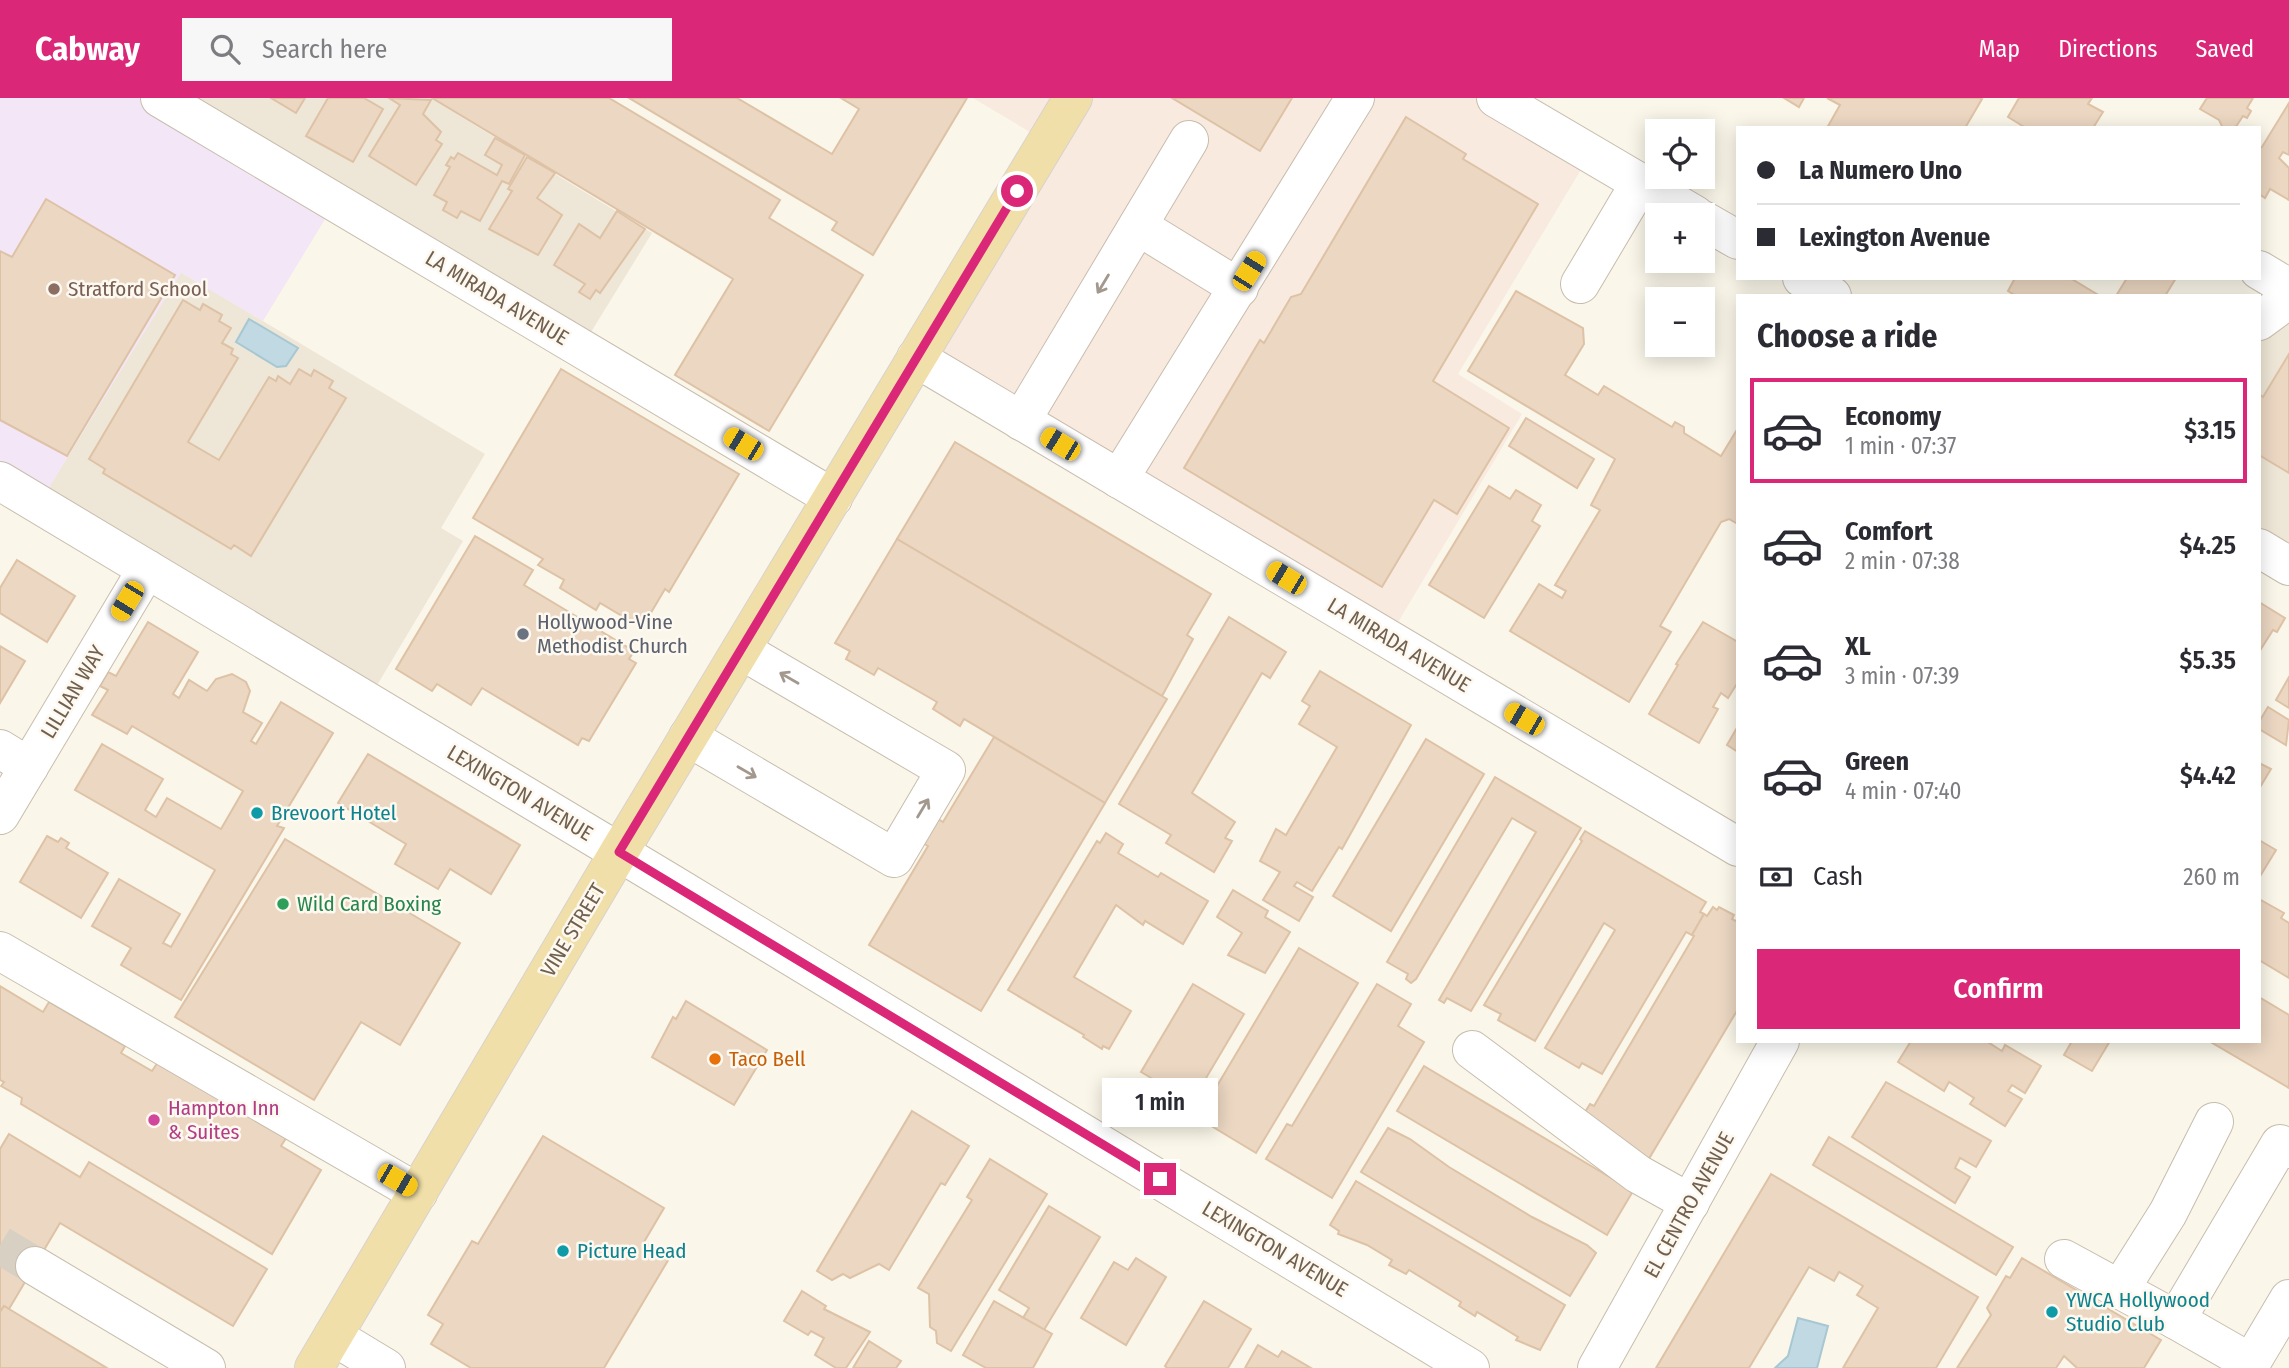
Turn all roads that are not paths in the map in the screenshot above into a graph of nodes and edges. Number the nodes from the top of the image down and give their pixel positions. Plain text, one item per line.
1 (160, 98) edge
2 (1073, 98) edge
3 (1356, 98) edge
4 (1496, 98) edge
5 (1189, 140) dead end
6 (1640, 183) junction
7 (1674, 203) edge
8 (1138, 226) junction
9 (1715, 227) edge
10 (1736, 239) edge
11 (2261, 272) edge
12 (1805, 280) edge
13 (1580, 285) dead end
14 (1239, 288) junction
15 (2289, 288) edge
16 (1829, 294) edge
17 (2289, 299) edge
18 (2261, 320) edge
19 (916, 358) junction
20 (1021, 421) junction
21 (1119, 479) junction
22 (0, 481) edge
23 (833, 498) junction
24 (2261, 549) edge
25 (2289, 566) edge
26 (146, 569) junction
27 (741, 650) junction
28 (688, 737) junction
29 (14, 758) edge
30 (0, 815) edge
31 (1736, 846) edge
32 (619, 852) junction
33 (0, 951) edge
34 (1779, 1043) edge
35 (1472, 1050) dead end
36 (2214, 1122) dead end
37 (2289, 1149) edge
38 (418, 1192) junction
39 (1690, 1203) junction
40 (2064, 1259) dead end
41 (35, 1266) tunnel mouth
42 (2120, 1289) junction
43 (2289, 1299) edge
44 (2176, 1320) junction
45 (333, 1336) junction
46 (2249, 1366) edge
47 (206, 1368) edge
48 (314, 1368) edge
49 (386, 1368) edge
50 (1470, 1368) edge
51 (1597, 1368) edge

1 - 23 street, LA MIRADA AVENUE
2 - 19 main road, VINE STREET
3 - 14 street
4 - 6 street
5 - 8 street
6 - 7 street
6 - 13 street
8 - 14 street
8 -> 20 street
9 - 10 street
11 - 15 street
12 - 16 street
14 - 21 street
17 - 18 street
19 - 20 street, LA MIRADA AVENUE
19 - 23 main road, VINE STREET
20 - 21 street, LA MIRADA AVENUE
21 - 31 street, LA MIRADA AVENUE
22 - 26 street, LEXINGTON AVENUE
23 - 27 main road, VINE STREET
24 - 25 street
26 - 29 street, LILLIAN WAY
26 - 32 street, LEXINGTON AVENUE
27 - 28 main road, VINE STREET
28 -> 27 street
28 - 32 main road, VINE STREET
29 - 30 street, LILLIAN WAY
32 - 38 main road, VINE STREET
32 - 50 street, LEXINGTON AVENUE
33 - 38 street
34 - 39 street, EL CENTRO AVENUE
35 - 39 street
36 - 42 street
37 - 44 street
38 - 45 main road, VINE STREET
39 - 51 street, EL CENTRO AVENUE
40 - 42 street
41 - 47 street
42 - 44 street
43 - 46 street
44 - 46 street
45 - 48 main road, VINE STREET
45 - 49 street

